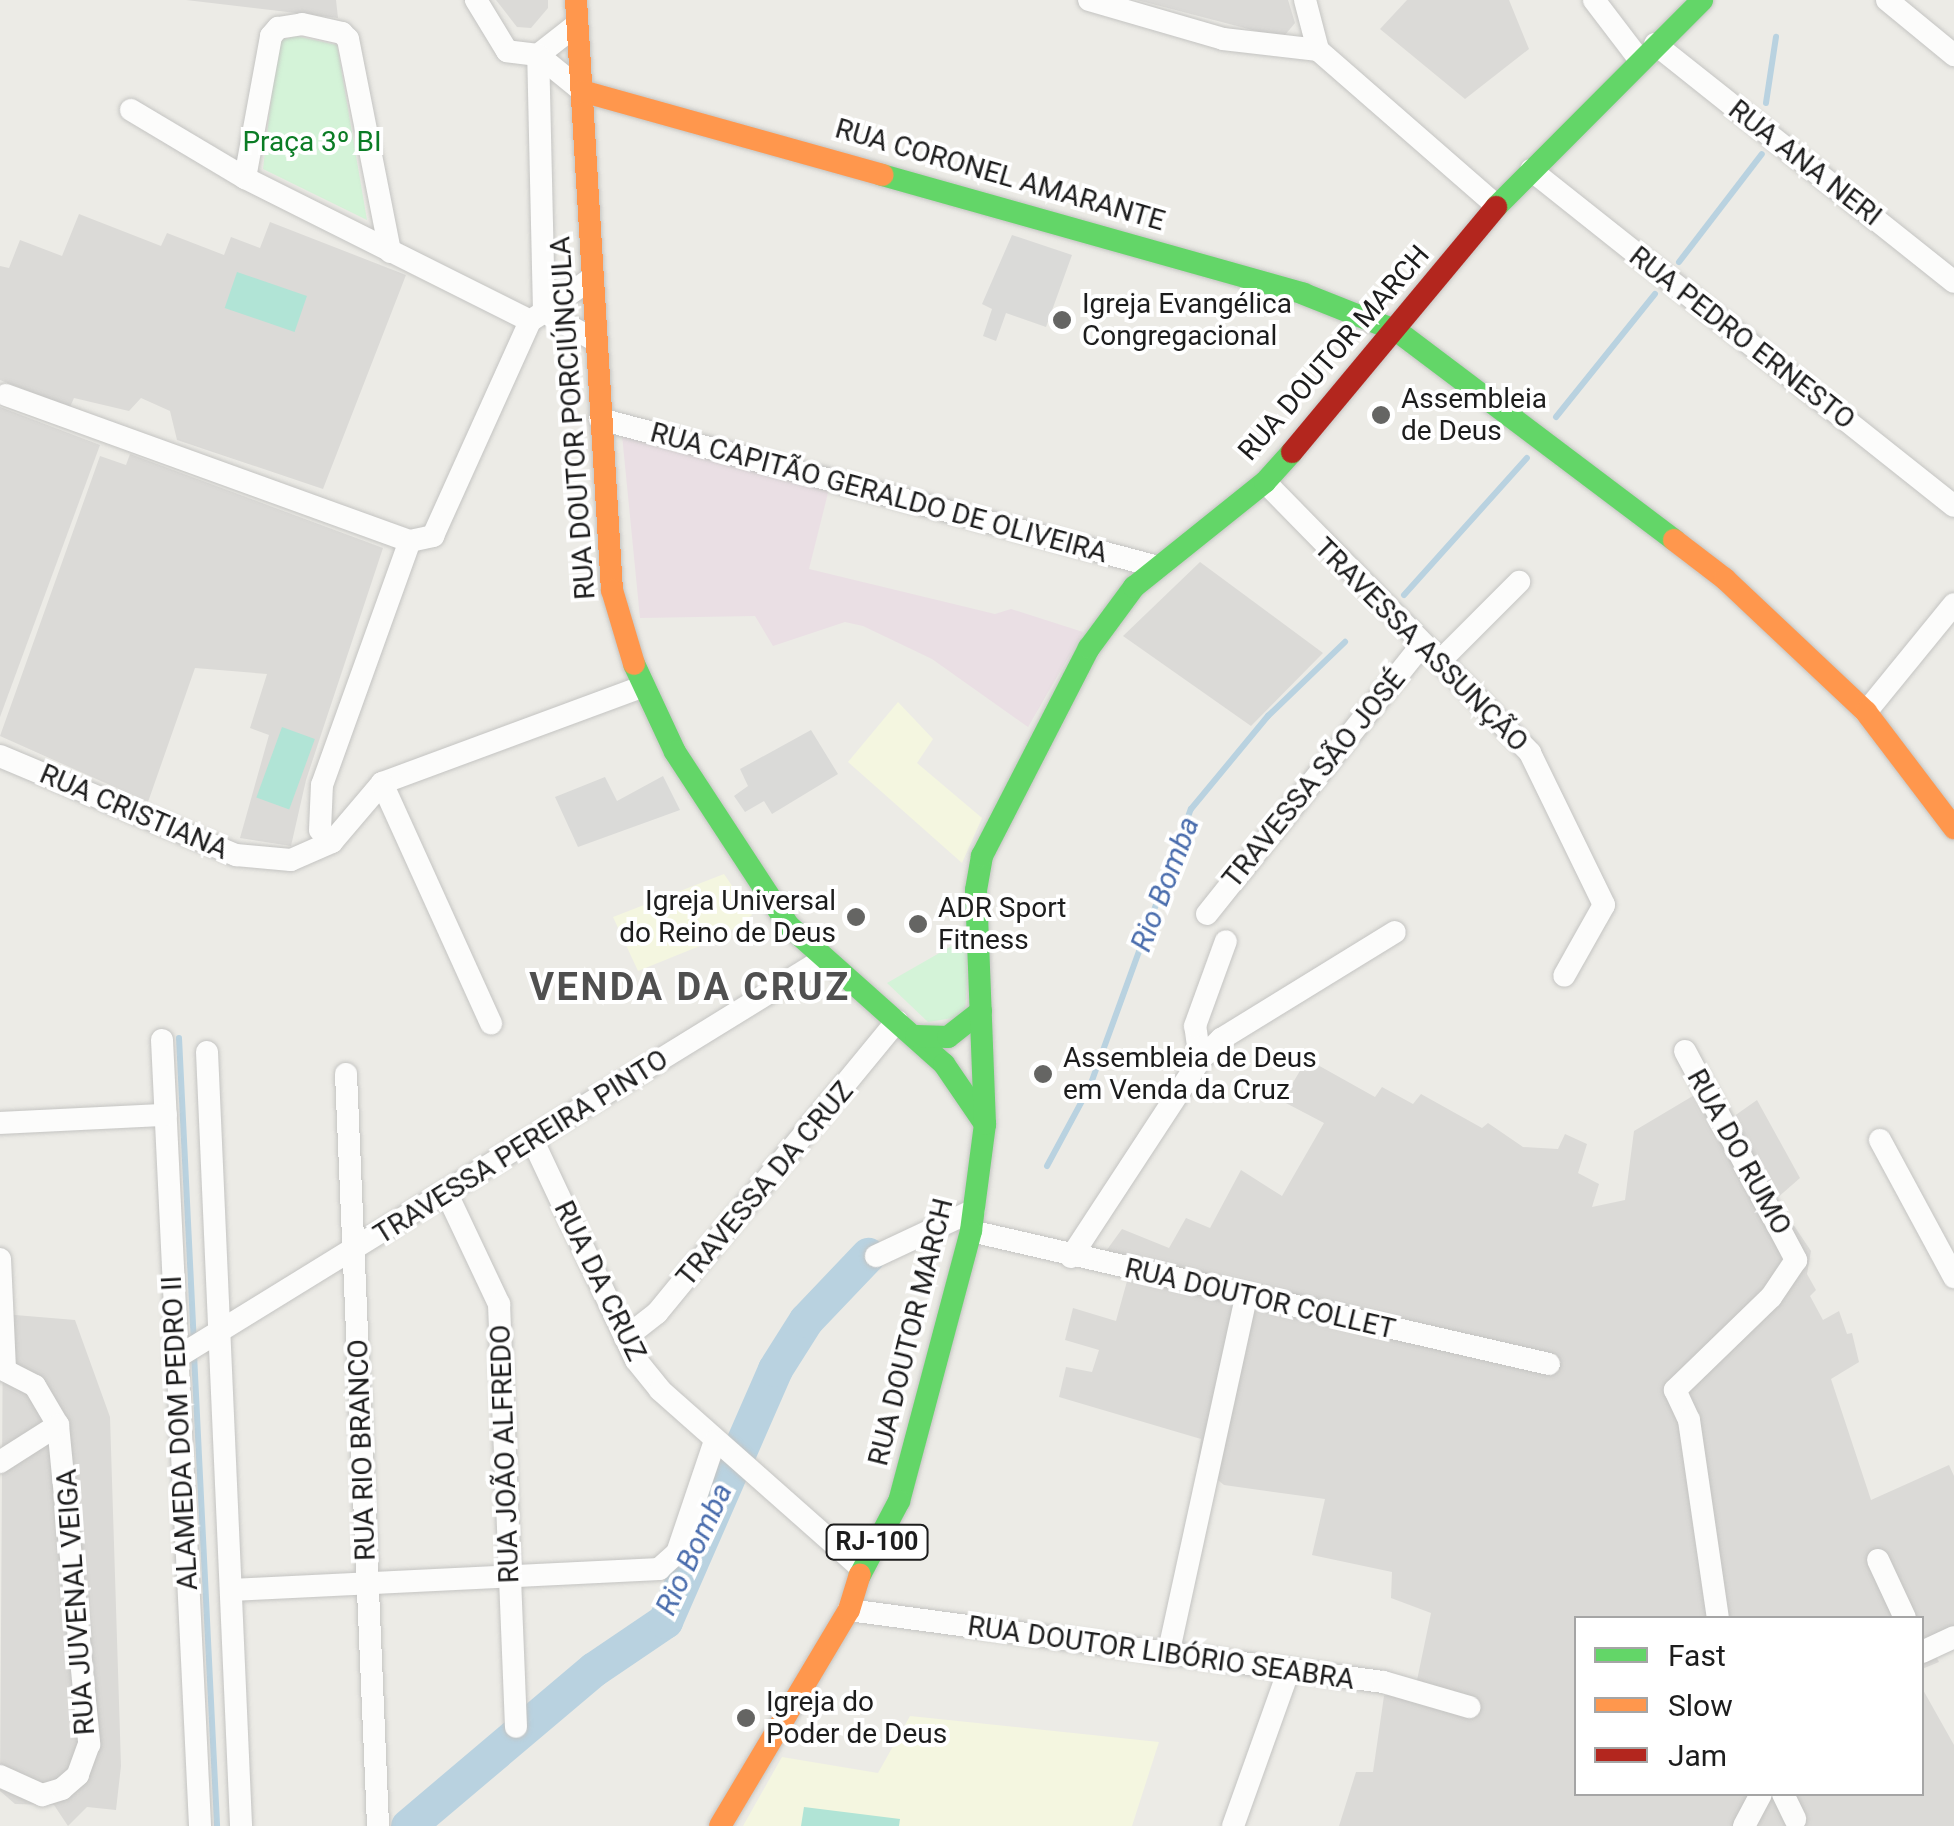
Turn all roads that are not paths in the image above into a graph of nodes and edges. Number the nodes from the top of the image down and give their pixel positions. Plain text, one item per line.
1 (476, 0) edge
2 (576, 0) edge
3 (1089, 0) edge
4 (1305, 0) edge
5 (1594, 0) edge
6 (1702, 0) edge
7 (1887, 0) edge
8 (575, 26) junction
9 (1318, 50) junction
10 (1647, 52) junction
11 (538, 55) junction
12 (1954, 55) edge
13 (582, 90) junction
14 (130, 110) dead end
15 (1531, 170) junction
16 (245, 178) junction
17 (1497, 206) junction
18 (390, 252) junction
19 (592, 278) junction
20 (1954, 282) edge
21 (537, 317) junction
22 (1397, 331) junction
23 (596, 341) junction
24 (6, 395) dead end
25 (600, 419) junction
26 (1264, 482) junction
27 (1954, 506) edge
28 (410, 541) junction
29 (1158, 567) junction
30 (1519, 582) dead end
31 (1954, 604) edge
32 (1431, 653) junction
33 (641, 687) junction
34 (1866, 712) junction
35 (0, 756) edge
36 (382, 783) junction
37 (1954, 828) edge
38 (320, 830) dead end
39 (1207, 914) dead end
40 (1395, 932) dead end
41 (1226, 941) dead end
42 (822, 960) junction
43 (1564, 976) dead end
44 (981, 1011) junction
45 (491, 1023) dead end
46 (906, 1028) junction
47 (162, 1040) dead end
48 (1684, 1051) dead end
49 (207, 1052) dead end
50 (1200, 1060) junction
51 (346, 1074) dead end
52 (166, 1115) junction
53 (0, 1123) edge
54 (985, 1124) junction
55 (1880, 1140) dead end
56 (532, 1141) junction
57 (447, 1194) junction
58 (973, 1221) junction
59 (354, 1250) junction
60 (876, 1256) dead end
61 (1071, 1257) junction
62 (0, 1259) edge
63 (1954, 1277) edge
64 (1246, 1296) junction
65 (625, 1338) junction
66 (196, 1348) junction
67 (1550, 1364) dead end
68 (3, 1368) edge
69 (58, 1425) junction
70 (729, 1454) junction
71 (0, 1462) edge
72 (1878, 1560) dead end
73 (862, 1570) junction
74 (509, 1576) junction
75 (368, 1583) junction
76 (230, 1590) junction
77 (849, 1610) junction
78 (1718, 1616) edge
79 (1904, 1616) edge
80 (1954, 1637) edge
81 (1924, 1651) edge
82 (1168, 1655) junction
83 (1288, 1672) junction
84 (1470, 1707) dead end
85 (516, 1727) dead end
86 (0, 1776) edge
87 (1761, 1796) edge
88 (1784, 1796) edge
89 (1795, 1819) dead end
90 (200, 1826) edge
91 (240, 1826) edge
92 (378, 1826) edge
93 (720, 1826) edge
94 (1232, 1826) edge
95 (1744, 1826) edge

1 - 11 street
2 - 8 main road, RUA DOUTOR PORCIÚNCULA
3 - 9 street
4 - 9 street
5 - 10 street, RUA ANA NERI
6 - 10 main road, RUA DOUTOR MARCH / RJ-100
7 - 12 street
8 - 11 street
8 - 13 main road, RUA DOUTOR PORCIÚNCULA
9 - 17 street
10 - 15 main road, RUA DOUTOR MARCH / RJ-100
10 - 20 street, RUA ANA NERI
11 - 13 street
11 - 21 street
13 - 19 main road, RUA DOUTOR PORCIÚNCULA
13 - 22 main road, RUA CORONEL AMARANTE
14 - 16 street
15 - 17 main road, RUA DOUTOR MARCH / RJ-100
15 - 27 street, RUA PEDRO ERNESTO
16 - 18 street
16 - 18 street
17 - 22 main road, RUA DOUTOR MARCH / RJ-100
18 - 21 street
19 - 21 street
19 - 23 main road, RUA DOUTOR PORCIÚNCULA
21 - 23 street
21 - 28 street
22 - 26 main road, RUA DOUTOR MARCH / RJ-100
22 - 34 main road, RUA CORONEL AMARANTE
23 - 25 main road, RUA DOUTOR PORCIÚNCULA
24 - 28 street
25 - 29 street, RUA CAPITÃO GERALDO DE OLIVEIRA
25 - 33 main road, RUA DOUTOR PORCIÚNCULA
26 - 29 main road, RUA DOUTOR MARCH / RJ-100
26 - 32 street, TRAVESSA ASSUNÇÃO
28 - 38 street
29 - 44 main road, RUA DOUTOR MARCH / RJ-100
30 - 32 street, TRAVESSA SÃO JOSÉ
31 - 34 street
32 - 39 street, TRAVESSA SÃO JOSÉ
32 - 43 street, TRAVESSA ASSUNÇÃO
33 - 36 street, RUA CRISTIANA
33 - 42 main road, RUA DOUTOR PORCIÚNCULA
34 - 37 main road, RUA CORONEL AMARANTE
35 - 36 street, RUA CRISTIANA
36 - 45 street
40 - 50 street
41 - 50 street
42 - 46 main road, RUA DOUTOR PORCIÚNCULA
42 - 56 street, TRAVESSA PEREIRA PINTO
44 - 46 main road
44 - 54 main road, RUA DOUTOR MARCH / RJ-100
46 - 54 main road, RUA DOUTOR PORCIÚNCULA
46 - 65 street, TRAVESSA DA CRUZ
47 - 52 street, ALAMEDA DOM PEDRO II
48 - 78 street, RUA DO RUMO
49 - 66 street, ALAMEDA DOM PEDRO II
50 - 61 street
51 - 59 street, RUA RIO BRANCO
52 - 53 street
52 - 66 street, ALAMEDA DOM PEDRO II
54 - 58 main road, RUA DOUTOR MARCH / RJ-100
55 - 63 street
56 - 57 street, TRAVESSA PEREIRA PINTO
56 - 65 street, RUA DA CRUZ
57 - 59 street, TRAVESSA PEREIRA PINTO
57 - 74 street, RUA JOÃO ALFREDO
58 - 60 street
58 - 61 street, RUA DOUTOR COLLET
58 - 73 main road, RUA DOUTOR MARCH / RJ-100
59 - 66 street, TRAVESSA PEREIRA PINTO
59 - 75 street, RUA RIO BRANCO
61 - 64 street, RUA DOUTOR COLLET
62 - 68 street
64 - 67 street, RUA DOUTOR COLLET
64 - 82 street
65 - 70 street, RUA DA CRUZ
66 - 76 street, ALAMEDA DOM PEDRO II
66 - 90 street, ALAMEDA DOM PEDRO II
68 - 69 street, RUA JUVENAL VEIGA
69 - 71 street
69 - 86 street, RUA JUVENAL VEIGA
70 - 73 street, RUA DA CRUZ
70 - 74 street
72 - 79 street
73 - 77 main road, RUA DOUTOR MARCH / RJ-100
74 - 75 street
74 - 85 street, RUA JOÃO ALFREDO
75 - 76 street
75 - 92 street, RUA RIO BRANCO
76 - 91 street, ALAMEDA DOM PEDRO II
77 - 82 street, RUA DOUTOR LIBÓRIO SEABRA
77 - 93 main road, RUA DOUTOR MARCH / RJ-100
80 - 81 street
82 - 83 street, RUA DOUTOR LIBÓRIO SEABRA
83 - 84 street, RUA DOUTOR LIBÓRIO SEABRA
83 - 94 street
87 - 95 street
88 - 89 street

